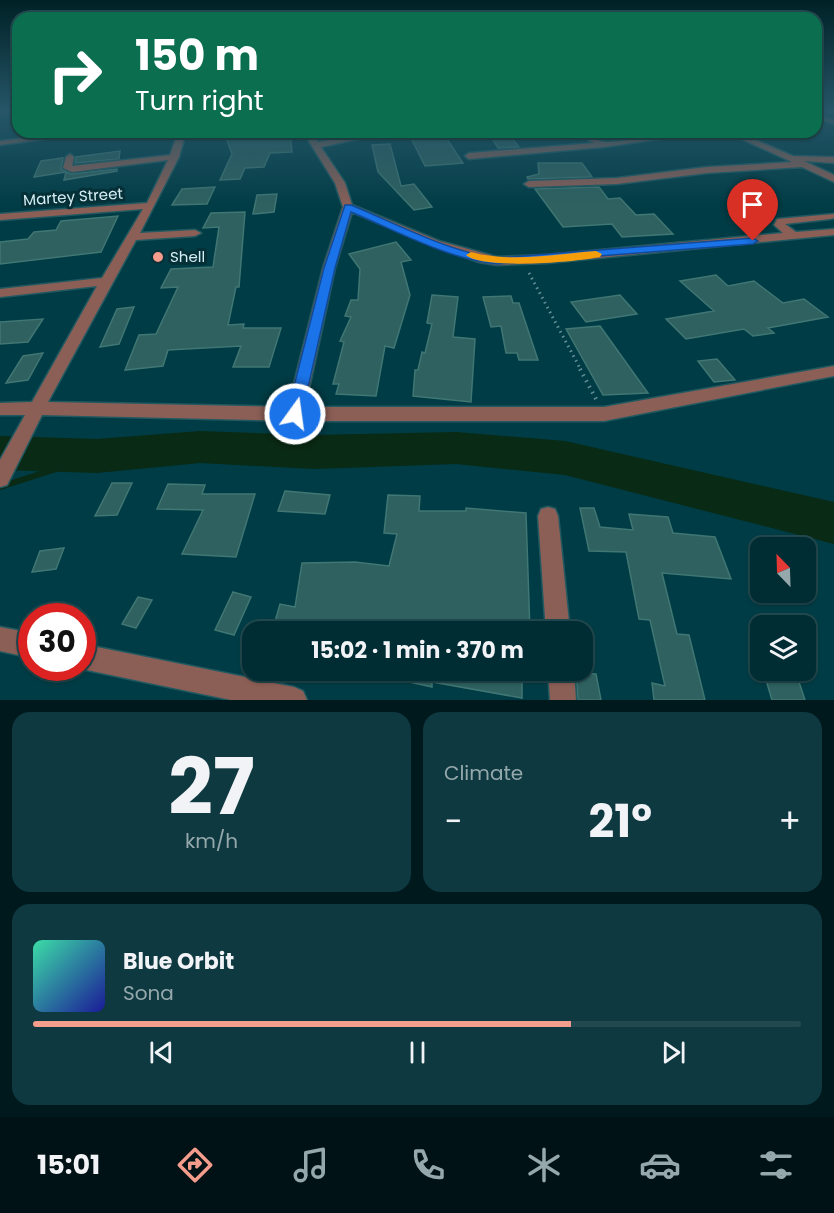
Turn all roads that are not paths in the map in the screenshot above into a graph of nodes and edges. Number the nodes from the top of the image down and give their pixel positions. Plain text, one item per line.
1 (179, 144) edge
2 (323, 144) edge
3 (600, 144) edge
4 (620, 144) edge
5 (758, 144) edge
6 (316, 145) joint
7 (604, 146) junction
8 (469, 156) dead end
9 (70, 157) dead end
10 (175, 157) junction
11 (792, 158) junction
12 (834, 160) edge
13 (804, 164) junction
14 (834, 179) edge
15 (529, 184) dead end
16 (148, 206) junction
17 (348, 207) junction
18 (830, 216) dead end
19 (0, 217) edge
20 (834, 232) edge
21 (195, 233) dead end
22 (131, 237) junction
23 (794, 237) junction
24 (106, 281) junction
25 (0, 293) edge
26 (834, 371) edge
27 (0, 409) edge
28 (34, 413) junction
29 (295, 414) junction
30 (0, 479) edge
31 (548, 516) dead end
32 (557, 621) edge
33 (0, 639) edge
34 (18, 643) edge
35 (96, 659) edge
36 (562, 681) edge
37 (277, 698) edge
38 (563, 700) edge

1 - 10 street
2 - 6 street
3 - 7 street
4 - 7 street
5 - 11 street
6 - 17 street
7 - 8 street
9 - 10 street
10 - 16 street
11 - 12 street
11 - 13 street
13 - 14 street
13 - 15 street
16 - 19 street, Martey Street
16 - 22 street
17 - 23 street
17 - 29 street
18 - 23 street
20 - 23 street
21 - 22 street
22 - 24 street
24 - 25 street
24 - 28 street
26 - 29 street
27 - 28 street
28 - 29 street
28 - 30 street
31 - 32 street
33 - 34 street
35 - 37 street
36 - 38 street

